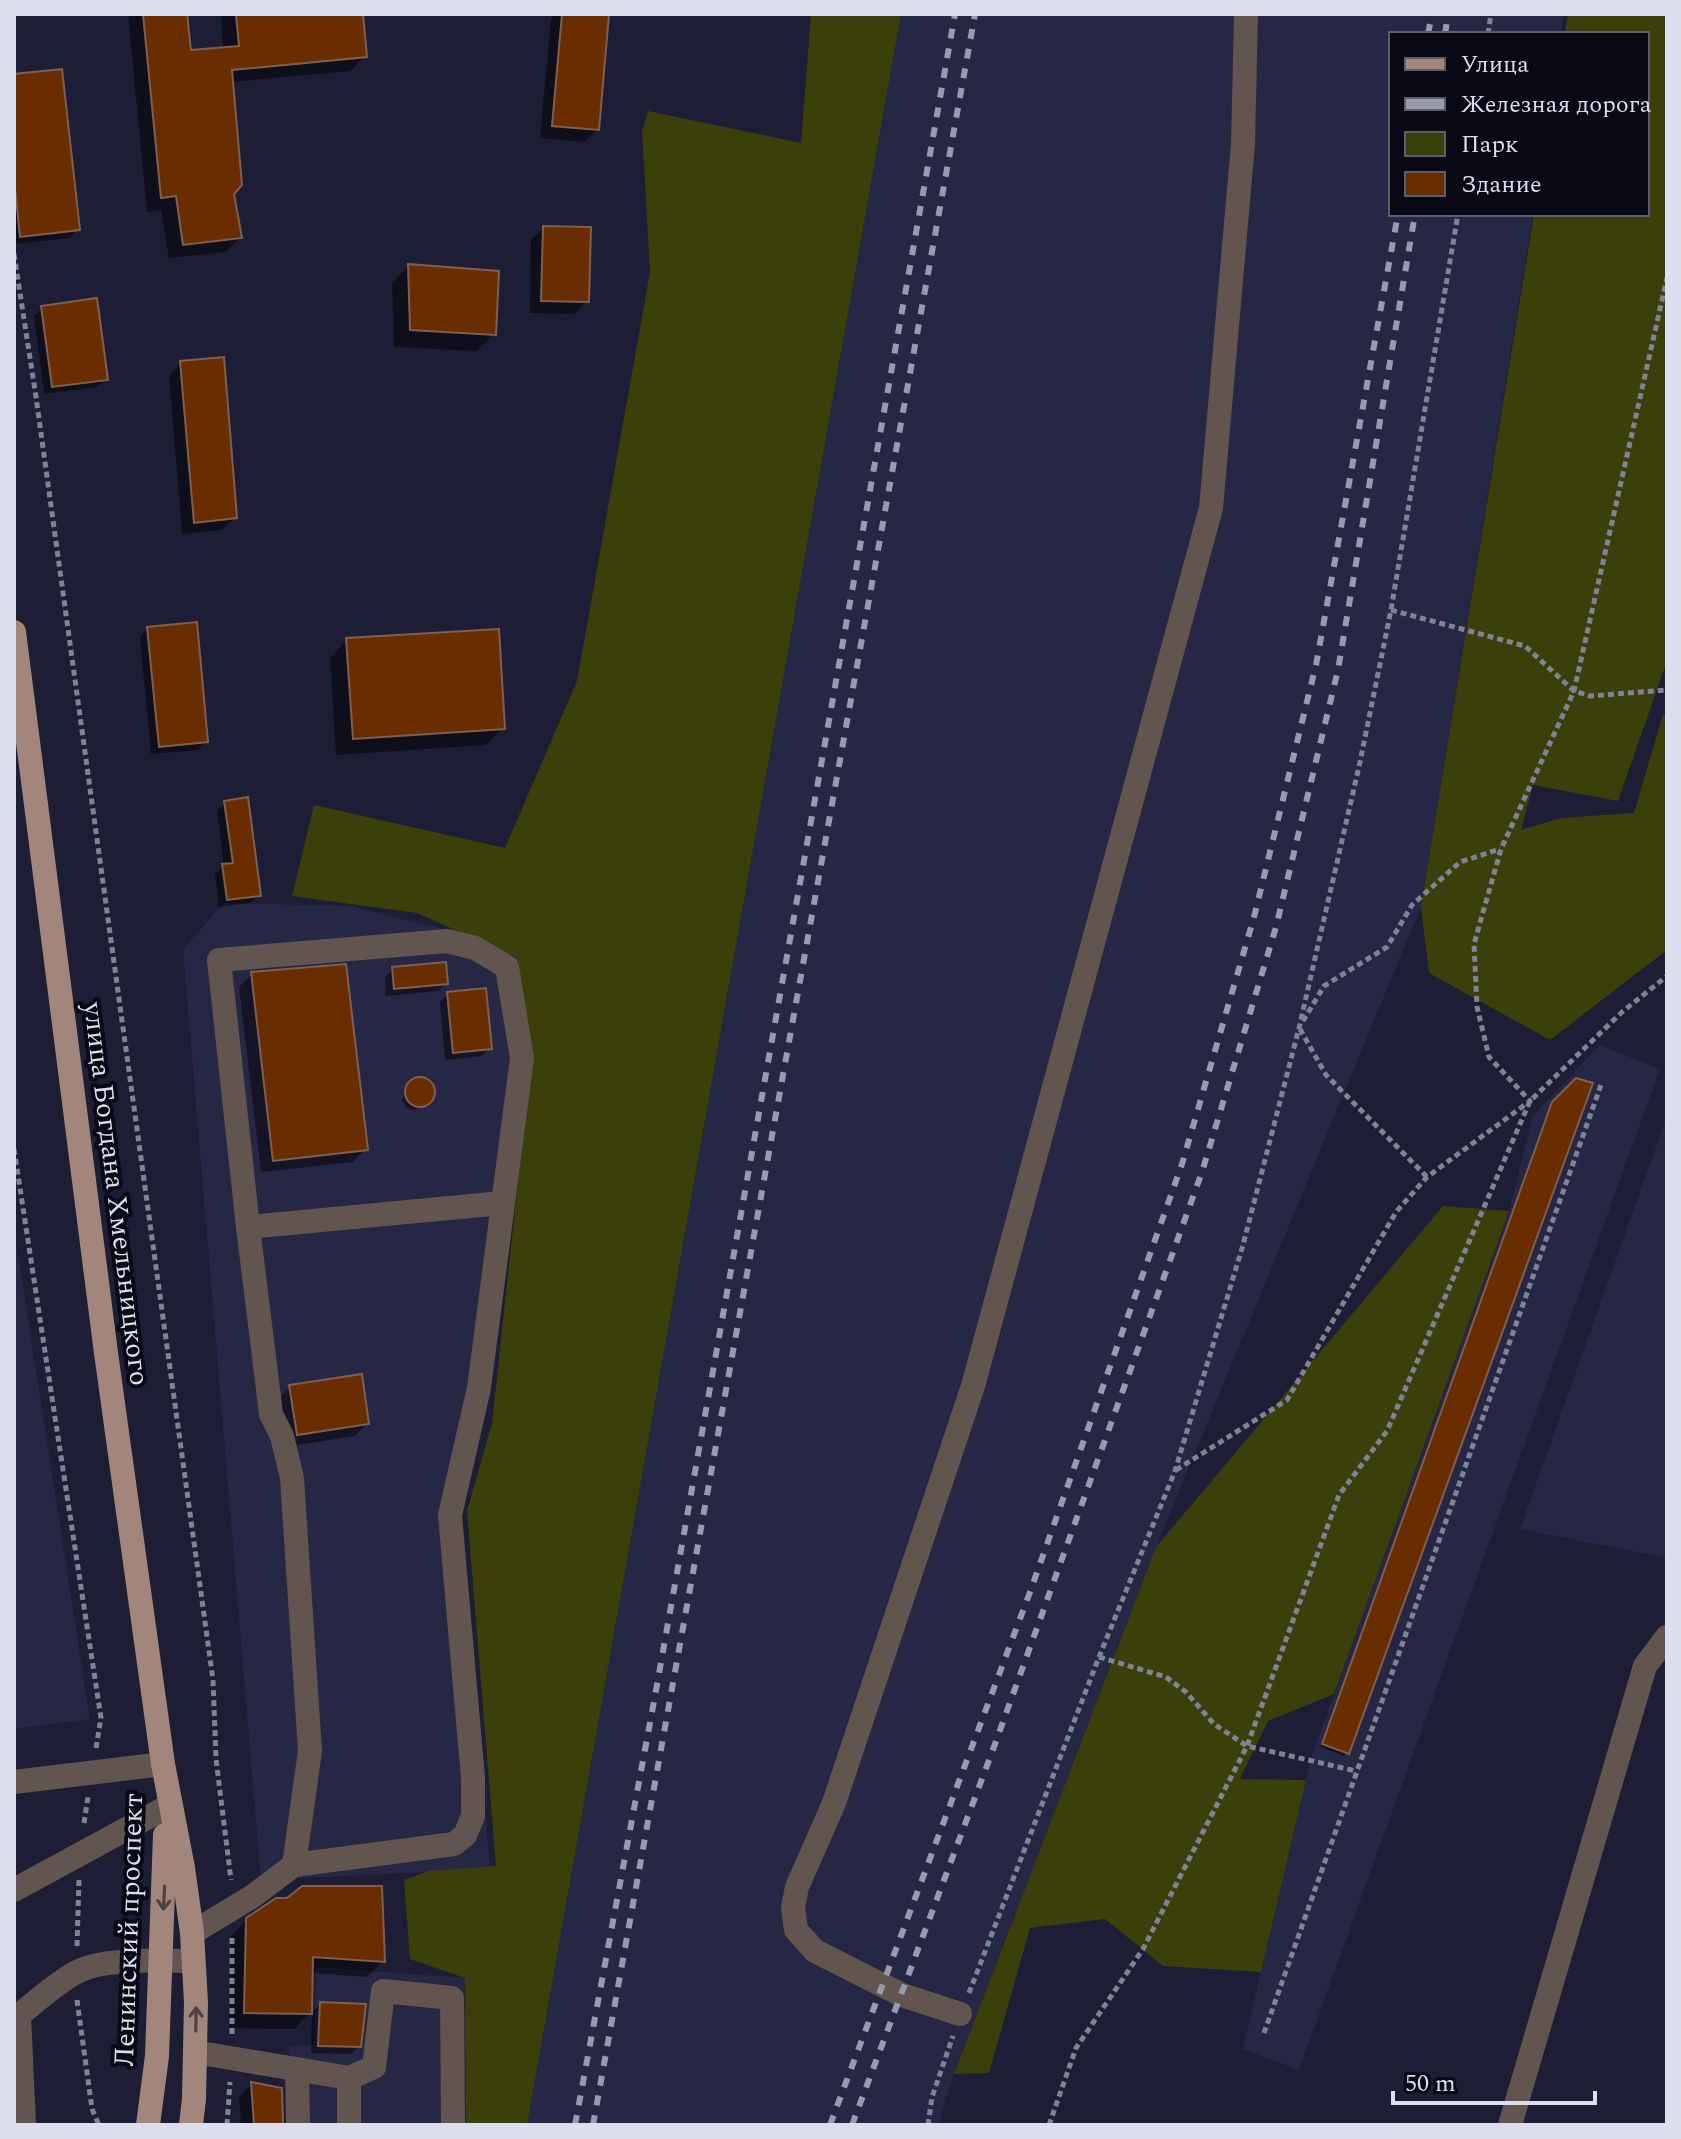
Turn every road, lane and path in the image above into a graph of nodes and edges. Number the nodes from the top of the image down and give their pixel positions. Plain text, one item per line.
1 (1246, 14) edge
2 (1458, 216) edge
3 (14, 254) edge
4 (1667, 278) edge
5 (1391, 610) junction
6 (14, 632) edge
7 (1667, 690) edge
8 (1574, 691) junction
9 (21, 759) edge
10 (1501, 849) junction
11 (1667, 976) edge
12 (1299, 1028) junction
13 (1601, 1085) dead end
14 (1530, 1101) junction
15 (14, 1149) edge
16 (1427, 1177) junction
17 (502, 1203) junction
18 (248, 1227) junction
19 (1175, 1471) junction
20 (1667, 1637) edge
21 (1099, 1657) junction
22 (1247, 1746) junction
23 (163, 1764) junction
24 (1356, 1771) junction
25 (91, 1773) junction
26 (14, 1782) edge
27 (165, 1808) junction
28 (80, 1853) junction
29 (294, 1865) junction
30 (14, 1890) edge
31 (232, 1909) junction
32 (192, 1933) junction
33 (161, 1961) junction
34 (193, 1961) junction
35 (76, 1972) junction
36 (960, 2014) junction
37 (16, 2015) edge
38 (1264, 2033) dead end
39 (195, 2052) junction
40 (232, 2058) junction
41 (297, 2069) junction
42 (349, 2078) junction
43 (24, 2125) edge
44 (99, 2125) edge
45 (148, 2125) edge
46 (191, 2125) edge
47 (227, 2125) edge
48 (298, 2125) edge
49 (349, 2125) edge
50 (453, 2125) edge
51 (928, 2125) edge
52 (1049, 2125) edge
53 (1510, 2125) edge

1 - 36 street
2 - 5 path
3 - 31 path
4 - 8 path
5 - 8 path
5 - 12 path
6 - 9 main road, улица Богдана Хмельницкого
7 - 8 path
8 - 10 path
9 - 23 main road, улица Богдана Хмельницкого
10 - 12 path
10 - 14 path
11 - 14 path
12 - 16 path
12 - 19 path
13 - 24 path
14 - 16 path
14 - 22 path
15 - 25 path
16 - 19 path
17 - 18 street
17 - 18 street
17 - 29 street
18 - 29 street
19 - 21 path
20 - 53 street
21 - 22 path
21 - 36 path
22 - 24 path
22 - 52 path
23 - 25 street
23 - 27 main road, Ленинский проспект
23 - 32 main road, Ленинский проспект
24 - 38 path
25 - 26 street
25 - 28 path
27 - 28 street
27 -> 33 main road, Ленинский проспект
28 - 30 street
28 - 35 path
29 - 31 street
31 - 32 street
31 - 40 path
32 - 34 main road, Ленинский проспект
33 - 34 street
33 - 35 street
33 - 45 main road, Ленинский проспект
39 -> 34 main road, Ленинский проспект
35 - 37 street
35 - 44 path
36 - 51 path
37 - 43 street
39 - 40 street
39 - 46 main road, Ленинский проспект
40 - 41 street
40 - 47 path
41 - 42 street
41 - 48 street
42 - 49 street
42 - 50 street

